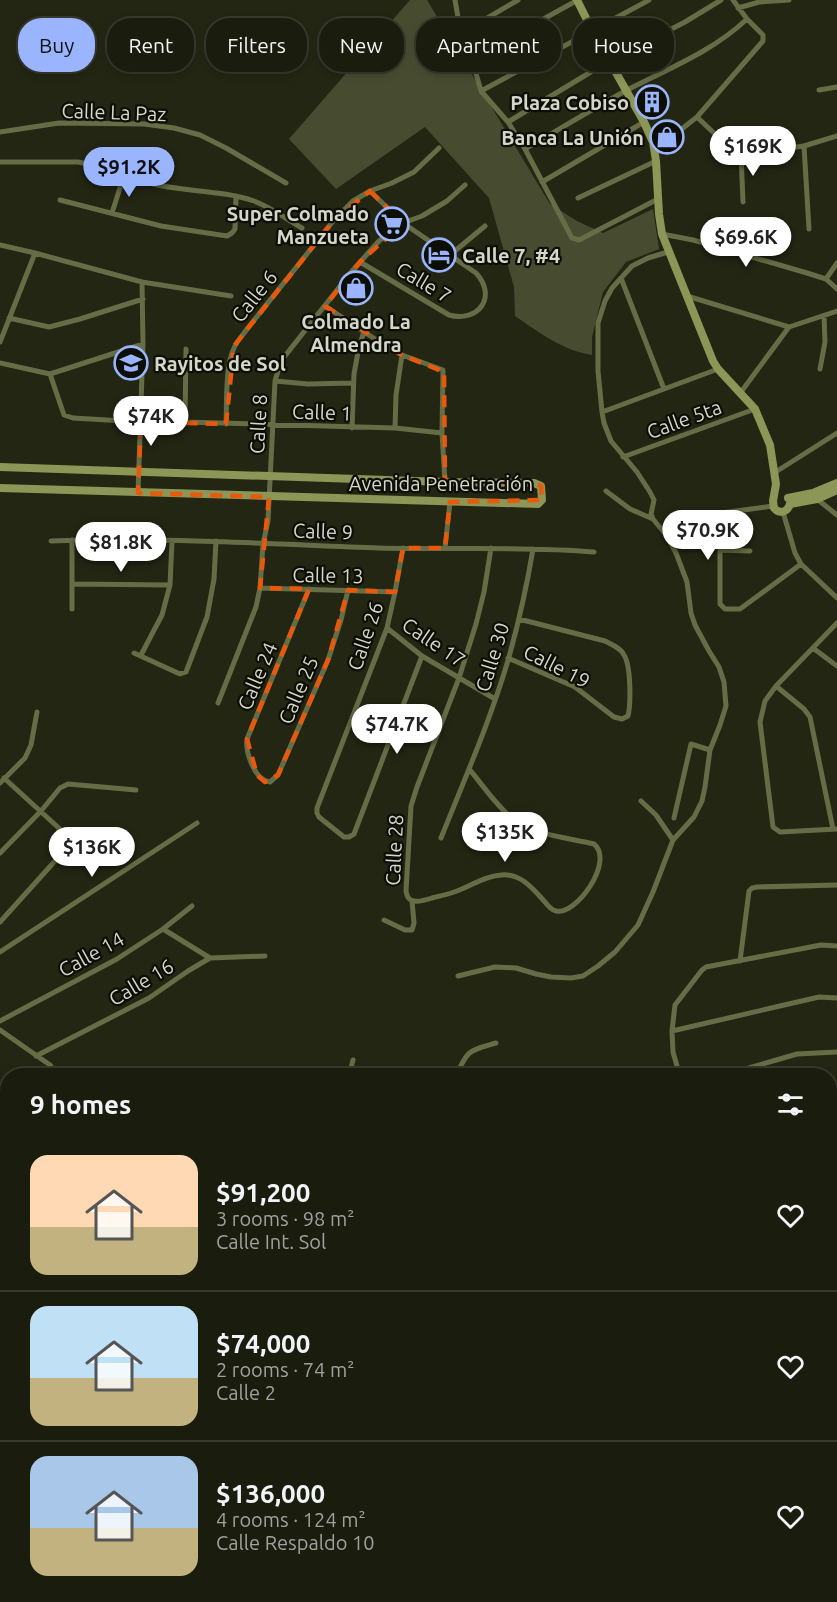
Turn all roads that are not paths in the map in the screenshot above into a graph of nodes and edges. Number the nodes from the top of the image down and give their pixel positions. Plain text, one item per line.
1 (455, 0) edge
2 (518, 0) edge
3 (649, 0) edge
4 (721, 0) edge
5 (733, 0) edge
6 (789, 0) edge
7 (577, 1) edge
8 (738, 8) junction
9 (459, 18) edge
10 (487, 18) edge
11 (546, 18) edge
12 (585, 18) edge
13 (617, 18) edge
14 (747, 19) junction
15 (674, 28) edge
16 (573, 42) edge
17 (476, 72) edge
18 (591, 72) edge
19 (616, 72) edge
20 (837, 87) edge
21 (627, 90) junction
22 (819, 90) dead end
23 (481, 91) junction
24 (697, 117) junction
25 (508, 122) junction
26 (644, 122) junction
27 (0, 132) edge
28 (837, 136) edge
29 (804, 146) junction
30 (439, 148) dead end
31 (525, 149) junction
32 (655, 150) junction
33 (741, 154) junction
34 (656, 161) junction
35 (0, 162) edge
36 (123, 175) junction
37 (542, 182) junction
38 (286, 183) dead end
39 (465, 185) dead end
40 (370, 191) junction
41 (236, 196) junction
42 (578, 198) dead end
43 (657, 199) junction
44 (60, 200) dead end
45 (743, 202) dead end
46 (112, 213) junction
47 (403, 223) junction
48 (485, 226) dead end
49 (302, 228) dead end
50 (809, 229) dead end
51 (662, 234) junction
52 (0, 245) edge
53 (668, 252) junction
54 (35, 253) junction
55 (450, 255) junction
56 (360, 262) junction
57 (837, 263) edge
58 (621, 278) junction
59 (826, 279) junction
60 (142, 282) junction
61 (837, 290) edge
62 (231, 296) dead end
63 (687, 296) junction
64 (143, 298) junction
65 (325, 306) junction
66 (837, 311) edge
67 (824, 316) junction
68 (9, 318) junction
69 (789, 327) junction
70 (364, 331) junction
71 (0, 342) edge
72 (143, 344) junction
73 (186, 349) dead end
74 (402, 355) junction
75 (0, 363) edge
76 (718, 369) junction
77 (820, 369) dead end
78 (50, 374) junction
79 (275, 381) junction
80 (353, 383) junction
81 (664, 389) junction
82 (741, 392) junction
83 (755, 409) junction
84 (602, 412) junction
85 (141, 422) junction
86 (185, 422) junction
87 (226, 424) junction
88 (273, 425) junction
89 (352, 428) junction
90 (394, 428) junction
91 (442, 433) junction
92 (837, 433) edge
93 (623, 457) junction
94 (0, 467) edge
95 (139, 472) junction
96 (774, 473) junction
97 (271, 475) junction
98 (445, 482) junction
99 (837, 483) edge
100 (776, 484) junction
101 (0, 488) edge
102 (837, 490) edge
103 (606, 491) dead end
104 (138, 493) junction
105 (269, 497) junction
106 (817, 499) junction
107 (788, 500) junction
108 (450, 502) junction
109 (773, 502) junction
110 (783, 512) junction
111 (837, 515) edge
112 (653, 519) junction
113 (72, 540) junction
114 (51, 541) dead end
115 (172, 541) junction
116 (216, 541) junction
117 (263, 544) junction
118 (403, 548) junction
119 (445, 548) junction
120 (490, 548) junction
121 (533, 549) junction
122 (720, 550) junction
123 (750, 551) dead end
124 (594, 552) dead end
125 (801, 564) junction
126 (72, 584) junction
127 (170, 585) junction
128 (260, 588) junction
129 (309, 589) junction
130 (348, 590) junction
131 (396, 592) junction
132 (837, 598) edge
133 (72, 609) dead end
134 (519, 619) junction
135 (837, 623) edge
136 (387, 628) junction
137 (813, 648) junction
138 (134, 653) dead end
139 (141, 655) junction
140 (422, 656) junction
141 (508, 658) junction
142 (837, 666) edge
143 (459, 678) junction
144 (776, 686) junction
145 (495, 699) junction
146 (218, 703) dead end
147 (37, 712) dead end
148 (710, 750) junction
149 (469, 769) junction
150 (257, 775) joint
151 (2, 780) edge
152 (136, 790) dead end
153 (641, 801) dead end
154 (41, 811) junction
155 (674, 818) dead end
156 (197, 823) dead end
157 (835, 829) edge
158 (122, 836) dead end
159 (441, 838) dead end
160 (673, 840) junction
161 (73, 842) junction
162 (0, 853) edge
163 (837, 885) edge
164 (412, 901) junction
165 (192, 906) dead end
166 (384, 920) dead end
167 (0, 922) edge
168 (163, 928) junction
169 (837, 946) edge
170 (0, 952) edge
171 (265, 956) dead end
172 (210, 958) junction
173 (740, 961) junction
174 (458, 976) dead end
175 (837, 998) edge
176 (0, 1021) edge
177 (0, 1030) edge
178 (672, 1031) junction
179 (496, 1043) dead end
180 (837, 1052) edge
181 (36, 1056) junction
182 (353, 1060) dead end
183 (52, 1068) edge
184 (351, 1068) edge
185 (459, 1068) edge
186 (677, 1068) edge
187 (749, 1068) edge

1 - 9 street
2 - 10 street
3 - 13 street
4 - 15 street
5 - 8 street
6 - 8 street
7 - 11 street
7 - 12 street
8 - 14 street
14 - 21 street
14 - 24 street
16 - 23 street
17 - 23 street
18 - 25 street
19 - 21 street
20 - 22 street
21 - 26 street
21 - 31 street
23 - 25 street
24 - 32 street
24 - 33 street
25 - 31 street
26 - 32 street
26 - 37 street
27 - 38 street, Calle La Paz
28 - 29 street
29 - 33 street
29 - 50 street
30 - 40 street, Calle 6
31 - 37 street
32 - 34 street
33 - 45 street
34 - 42 street
34 - 43 street
35 - 36 street
36 - 41 street
36 - 46 street
37 - 43 street
39 - 47 street, Calle 8
40 - 47 street, Calle 7
40 - 87 street, Calle 6
41 - 46 street
41 - 49 street
43 - 51 street
44 - 46 street
47 - 55 street, Calle 7
47 - 56 street, Calle 8
48 - 55 street
51 - 53 street
51 - 59 street
52 - 54 street
53 - 58 street
53 - 63 street
54 - 60 street
54 - 68 street
55 - 56 street, Calle 7
56 - 65 street, Calle 8
57 - 59 street
58 - 81 street
58 - 84 street
59 - 61 street
60 - 62 street
60 - 64 street
63 - 69 street
63 - 76 street
64 - 68 street
64 - 72 street
65 - 70 street
65 - 79 street, Calle 8
66 - 67 street
67 - 69 street
67 - 77 street
68 - 71 street
69 - 82 street
70 - 74 street
70 - 80 street
72 - 78 street
72 - 85 street
73 - 86 street
74 - 90 street
74 - 91 street
75 - 78 street
76 - 81 street
76 - 82 street
78 - 85 street, Calle 1
79 - 80 street
79 - 88 street, Calle 8
80 - 89 street
81 - 84 street
82 - 83 street
83 - 93 street, Calle 5ta
83 - 96 street
84 - 93 street
85 - 86 street, Calle 1
85 - 95 street
86 - 87 street, Calle 1
87 - 88 street, Calle 1
88 - 89 street, Calle 1
88 - 97 street, Calle 8
89 - 90 street, Calle 1
90 - 91 street, Calle 1
91 - 98 street
92 - 96 street
93 - 112 street
94 - 95 street, Avenida Penetración
95 - 97 street, Avenida Penetración
95 - 104 street
96 - 100 street
97 - 98 street, Avenida Penetración
97 - 105 street, Calle 8
98 - 108 street, Avenida Penetración
99 - 107 street
100 - 107 street
100 - 109 street
101 - 104 street, Avenida Penetración
102 - 106 street
103 - 112 street
104 - 105 street, Avenida Penetración
105 - 108 street, Avenida Penetración
105 - 117 street, Calle 8
106 - 107 street
106 - 111 street
107 - 109 street
107 - 110 street
108 - 119 street
109 - 110 street
109 - 122 street
110 - 125 street
112 - 148 street
113 - 114 street, Calle 9
113 - 115 street, Calle 9
113 - 126 street
115 - 116 street, Calle 9
115 - 127 street
116 - 117 street, Calle 9
116 - 139 street
117 - 118 street, Calle 9
117 - 128 street, Calle 8
118 - 119 street, Calle 9
118 - 131 street, Calle 26
119 - 120 street, Calle 9
120 - 121 street, Calle 9
120 - 143 street, Calle 28
121 - 124 street, Calle 9
121 - 134 street, Calle 30
122 - 123 street
122 - 125 street
125 - 132 street
126 - 127 street
126 - 133 street
127 - 139 street
128 - 129 street, Calle 13
128 - 146 street, Calle 8
129 - 130 street, Calle 13
129 - 150 street, Calle 24
130 - 131 street, Calle 13
130 - 150 street, Calle 25
131 - 136 street, Calle 26
134 - 141 street, Calle 30
134 - 141 street, Calle 19
135 - 137 street
136 - 140 street, Calle 17
136 - 140 street, Calle 26
137 - 142 street
137 - 144 street
138 - 139 street
140 - 143 street, Calle 17
141 - 145 street, Calle 30
143 - 145 street, Calle 17
143 - 164 street, Calle 28
144 - 157 street
144 - 157 street
145 - 149 street, Calle 30
147 - 151 street
148 - 155 street
148 - 160 street
149 - 159 street, Calle 30
149 - 164 street, Calle 28
151 - 154 street
152 - 154 street
153 - 160 street
154 - 161 street
154 - 162 street
156 - 170 street
158 - 161 street
160 - 174 street
161 - 167 street
163 - 173 street
164 - 166 street
165 - 168 street, Calle 14
168 - 172 street
168 - 176 street, Calle 14
169 - 173 street
171 - 172 street, Calle 16
172 - 181 street, Calle 16
173 - 178 street
175 - 178 street
177 - 181 street
178 - 186 street
179 - 185 street
180 - 187 street
181 - 183 street
182 - 184 street

